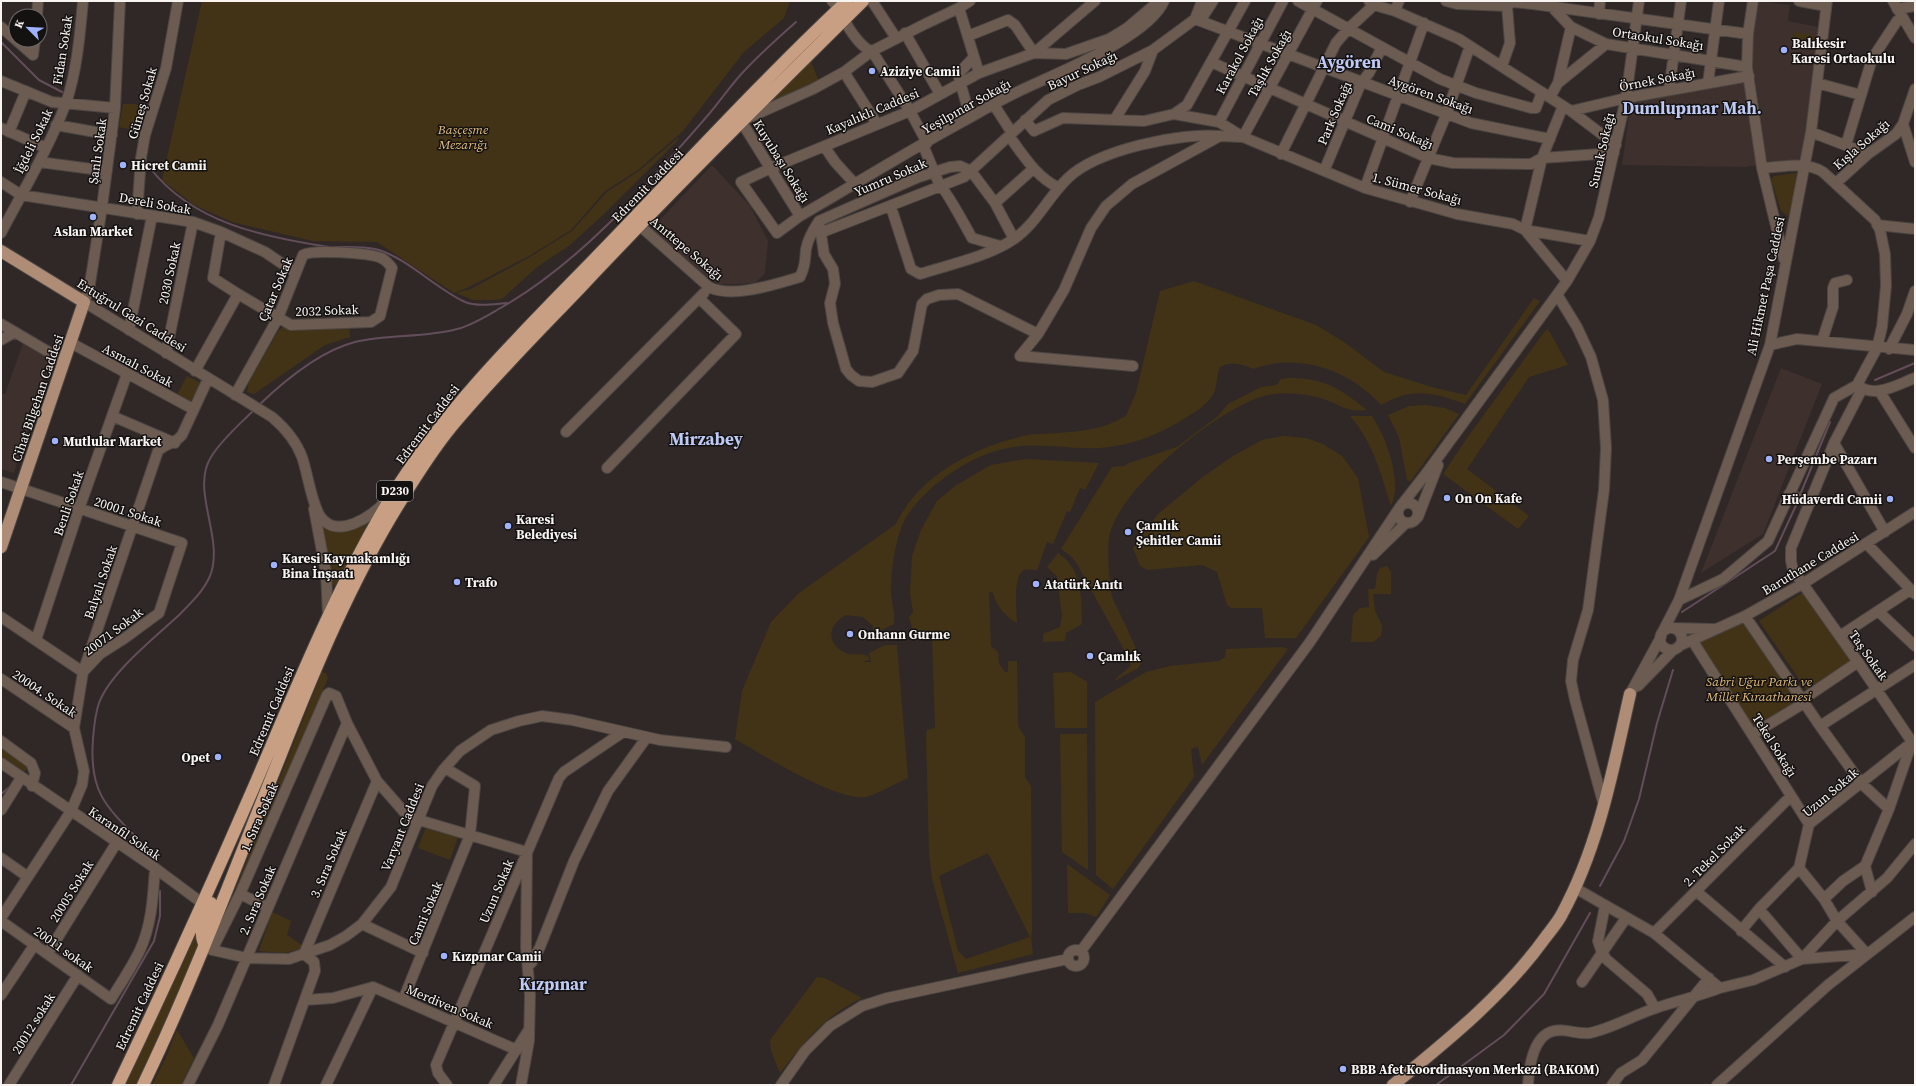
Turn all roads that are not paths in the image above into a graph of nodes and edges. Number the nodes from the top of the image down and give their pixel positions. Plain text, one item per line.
1 (83, 1) edge
2 (120, 1) edge
3 (178, 1) edge
4 (872, 1) edge
5 (1095, 1) edge
6 (1159, 1) edge
7 (1164, 1) edge
8 (1202, 1) edge
9 (1213, 1) edge
10 (1246, 1) edge
11 (1283, 1) edge
12 (1298, 1) edge
13 (1399, 1) edge
14 (1446, 1) edge
15 (1600, 1) edge
16 (1638, 1) edge
17 (1681, 1) edge
18 (1719, 1) edge
19 (1753, 1) edge
20 (1799, 1) edge
21 (1372, 3) edge
22 (1511, 3) edge
23 (1827, 3) edge
24 (963, 4) edge
25 (1315, 5) edge
26 (845, 6) edge
27 (1915, 6) edge
28 (1552, 7) junction
29 (1897, 9) edge
30 (1395, 11) junction
31 (1599, 14) junction
32 (1636, 19) junction
33 (1197, 20) junction
34 (1424, 23) junction
35 (1678, 24) junction
36 (1571, 27) junction
37 (1348, 29) junction
38 (1715, 30) junction
39 (1228, 32) junction
40 (1748, 34) junction
41 (901, 36) junction
42 (968, 36) junction
43 (1915, 38) edge
44 (1259, 44) junction
45 (1606, 44) junction
46 (1470, 46) junction
47 (1382, 47) junction
48 (26, 48) edge
49 (34, 48) edge
50 (1632, 49) junction
51 (1153, 50) junction
52 (872, 51) junction
53 (1034, 54) junction
54 (1673, 54) junction
55 (1288, 55) junction
56 (974, 57) junction
57 (1711, 60) junction
58 (1211, 62) junction
59 (1411, 62) junction
60 (1502, 66) junction
61 (1323, 69) junction
62 (1748, 71) junction
63 (844, 72) junction
64 (979, 73) junction
65 (1243, 77) junction
66 (1, 81) edge
67 (960, 83) junction
68 (1360, 83) junction
69 (1558, 83) junction
70 (1708, 83) junction
71 (1817, 83) junction
72 (1456, 86) junction
73 (1269, 89) junction
74 (1915, 89) edge
75 (1669, 90) junction
76 (26, 91) junction
77 (940, 94) junction
78 (1398, 95) junction
79 (1546, 95) junction
80 (1862, 95) junction
81 (1626, 98) junction
82 (66, 102) junction
83 (1304, 104) junction
84 (994, 105) junction
85 (115, 108) junction
86 (1567, 108) junction
87 (910, 111) junction
88 (1174, 114) junction
89 (1446, 115) junction
90 (970, 117) junction
91 (1115, 119) junction
92 (1025, 120) junction
93 (741, 121) junction
94 (1219, 122) junction
95 (1344, 122) junction
96 (877, 124) junction
97 (1903, 124) junction
98 (56, 125) junction
99 (5, 130) edge
100 (1811, 132) junction
101 (112, 135) junction
102 (1011, 135) junction
103 (1220, 136) junction
104 (1243, 137) junction
105 (1382, 138) junction
106 (1550, 139) junction
107 (925, 144) junction
108 (1846, 145) junction
109 (824, 146) junction
110 (46, 148) junction
111 (1615, 149) junction
112 (1281, 154) junction
113 (1868, 154) junction
114 (1428, 158) junction
115 (1542, 158) junction
116 (39, 162) junction
117 (1915, 162) edge
118 (1804, 165) junction
119 (771, 168) junction
120 (1762, 168) junction
121 (971, 170) junction
122 (1034, 170) junction
123 (1324, 170) junction
124 (107, 171) junction
125 (934, 172) junction
126 (1, 182) edge
127 (855, 184) junction
128 (1836, 184) junction
129 (940, 186) junction
130 (1059, 188) junction
131 (1365, 188) junction
132 (21, 195) junction
133 (1410, 202) junction
134 (995, 203) junction
135 (102, 207) junction
136 (891, 207) junction
137 (138, 214) junction
138 (152, 216) junction
139 (800, 216) junction
140 (820, 221) junction
141 (193, 222) junction
142 (639, 225) junction
143 (1877, 225) junction
144 (1915, 229) edge
145 (1525, 230) junction
146 (221, 232) junction
147 (777, 232) joint
148 (1, 233) edge
149 (820, 233) junction
150 (1014, 239) junction
151 (1590, 241) junction
152 (1000, 246) junction
153 (1, 251) edge
154 (1785, 263) junction
155 (296, 273) junction
156 (1847, 280) dead end
157 (1567, 281) junction
158 (709, 287) junction
159 (1915, 291) edge
160 (238, 294) junction
161 (1558, 296) junction
162 (699, 298) junction
163 (84, 302) junction
164 (380, 316) joint
165 (278, 318) junction
166 (1, 324) edge
167 (129, 330) junction
168 (15, 332) junction
169 (1038, 334) junction
170 (1, 340) edge
171 (1822, 341) junction
172 (70, 344) junction
173 (1770, 345) junction
174 (1877, 348) junction
175 (1888, 349) junction
176 (1915, 350) edge
177 (166, 353) junction
178 (64, 361) junction
179 (1133, 366) dead end
180 (195, 371) junction
181 (127, 374) junction
182 (1915, 378) edge
183 (208, 379) junction
184 (1860, 387) junction
185 (1880, 392) junction
186 (235, 395) junction
187 (193, 409) junction
188 (112, 416) junction
189 (566, 432) dead end
190 (175, 443) junction
191 (1834, 444) junction
192 (1915, 448) edge
193 (1444, 450) junction
194 (607, 468) dead end
195 (308, 478) junction
196 (1, 482) edge
197 (21, 489) junction
198 (394, 493) junction
199 (1789, 494) junction
200 (1810, 503) junction
201 (1400, 507) junction
202 (79, 508) junction
203 (1915, 512) edge
204 (1418, 517) junction
205 (1406, 523) junction
206 (132, 526) junction
207 (1885, 532) junction
208 (182, 543) joint
209 (1867, 544) junction
210 (1, 547) edge
211 (1360, 567) junction
212 (1804, 583) junction
213 (1913, 592) edge
214 (1679, 600) junction
215 (1878, 611) junction
216 (328, 615) junction
217 (1745, 616) junction
218 (1, 617) edge
219 (1715, 629) junction
220 (1664, 633) junction
221 (1840, 636) junction
222 (36, 640) junction
223 (1692, 640) junction
224 (1915, 646) edge
225 (1676, 648) junction
226 (1858, 662) junction
227 (1914, 668) edge
228 (83, 672) junction
229 (1, 679) edge
230 (1877, 689) junction
231 (1630, 694) junction
232 (1803, 701) junction
233 (347, 723) junction
234 (1820, 726) junction
235 (74, 728) junction
236 (623, 732) junction
237 (1753, 734) junction
238 (647, 737) junction
239 (1, 741) edge
240 (1914, 741) edge
241 (726, 747) dead end
242 (2, 767) edge
243 (445, 768) junction
244 (21, 778) junction
245 (377, 781) junction
246 (1861, 783) junction
247 (32, 786) junction
248 (1792, 796) junction
249 (1604, 808) junction
250 (1890, 809) junction
251 (1, 810) edge
252 (71, 811) junction
253 (418, 822) junction
254 (1809, 824) junction
255 (470, 835) junction
256 (231, 839) junction
257 (117, 842) junction
258 (1915, 844) edge
259 (527, 852) junction
260 (1, 858) edge
261 (1865, 866) junction
262 (155, 868) junction
263 (1799, 868) junction
264 (28, 877) junction
265 (1575, 888) junction
266 (1696, 891) junction
267 (1872, 892) junction
268 (240, 894) junction
269 (1824, 899) junction
270 (202, 903) junction
271 (1606, 906) junction
272 (267, 907) junction
273 (1759, 909) junction
274 (1915, 917) edge
275 (1626, 918) junction
276 (1, 920) edge
277 (1837, 921) junction
278 (362, 924) junction
279 (1741, 931) junction
280 (1654, 933) junction
281 (35, 944) junction
282 (208, 947) junction
283 (1081, 951) junction
284 (48, 953) junction
285 (423, 953) junction
286 (1602, 953) junction
287 (304, 954) junction
288 (1867, 954) junction
289 (247, 958) junction
290 (1068, 959) junction
291 (1802, 959) junction
292 (528, 966) junction
293 (1785, 967) junction
294 (78, 975) junction
295 (1709, 978) junction
296 (1582, 982) dead end
297 (373, 987) junction
298 (1720, 988) junction
299 (1, 995) edge
300 (1693, 998) junction
301 (305, 1000) junction
302 (403, 1000) junction
303 (1655, 1008) junction
304 (455, 1021) junction
305 (529, 1029) junction
306 (516, 1050) junction
307 (9, 1085) edge
308 (118, 1085) edge
309 (143, 1085) edge
310 (188, 1085) edge
311 (274, 1085) edge
312 (326, 1085) edge
313 (446, 1085) edge
314 (494, 1085) edge
315 (521, 1085) edge
316 (780, 1085) edge
317 (1393, 1085) edge
318 (1528, 1085) edge
319 (1612, 1085) edge
320 (1717, 1085) edge

1 - 82 street, Fidan Sokak
2 - 85 street, Şanlı Sokak
3 - 137 street, Güneş Sokak
4 - 41 street
5 - 53 street
6 - 53 street
7 - 84 street, Yeşilpınar Sokağı
8 - 33 street
9 - 33 street
10 - 39 street
11 - 44 street, Karakol Sokağı
12 - 25 street
13 - 30 street
14 - 22 street
15 - 31 street
16 - 32 street, Sunak Sokağı
17 - 35 street
18 - 38 street
19 - 40 street
20 - 23 street
21 - 30 street
21 - 37 street
22 - 28 street
22 - 60 street
23 - 71 street, Ali Hikmet Paşa Caddesi
24 - 41 street
24 - 42 street
25 - 37 street
25 - 55 street, Taşlık Sokağı
26 - 52 street
26 - 93 highway, Edremit Caddesi / D230
26 - 198 highway, Edremit Caddesi / D230
27 - 29 street
28 - 31 street
28 - 36 street, Ortaokul Sokağı
29 - 43 street
29 - 80 street
30 - 34 street
31 - 32 street
32 - 35 street
32 - 50 street, Sunak Sokağı
33 - 39 street, Aygören Sokağı
33 - 51 street, Bayur Sokağı
34 - 46 street
34 - 59 street
35 - 38 street
35 - 54 street
36 - 45 street, Ortaokul Sokağı
36 - 69 street
37 - 47 street
37 - 61 street
38 - 40 street
38 - 57 street
39 - 44 street, Aygören Sokağı
39 - 58 street
40 - 62 street
41 - 52 street
41 - 77 street
42 - 53 street
42 - 56 street
44 - 55 street, Aygören Sokağı
44 - 65 street, Karakol Sokağı
45 - 50 street, Ortaokul Sokağı
45 - 69 street
46 - 60 street
46 - 72 street
47 - 59 street
47 - 68 street, Park Sokağı
48 - 49 street
50 - 54 street, Ortaokul Sokağı
50 - 81 street, Sunak Sokağı
51 - 91 street
51 - 92 street, Bayur Sokağı
52 - 63 street
52 - 87 street
53 - 64 street, Kayalıklı Caddesi
54 - 57 street, Ortaokul Sokağı
54 - 75 street
55 - 61 street, Aygören Sokağı
55 - 73 street, Taşlık Sokağı
56 - 64 street
56 - 67 street
57 - 62 street, Ortaokul Sokağı
57 - 70 street
58 - 65 street, Cami Sokağı
58 - 88 street
59 - 72 street
59 - 78 street
60 - 79 street
61 - 68 street, Aygören Sokağı
61 - 83 street
62 - 70 street, Örnek Sokağı
62 - 120 street
63 - 93 street
63 - 96 street
64 - 67 street, Kayalıklı Caddesi
65 - 73 street, Cami Sokağı
65 - 94 street, Karakol Sokağı
66 - 76 street
67 - 77 street, Kayalıklı Caddesi
67 - 90 street
68 - 78 street, Aygören Sokağı
68 - 95 street, Park Sokağı
69 - 79 street
70 - 75 street, Örnek Sokağı
71 - 80 street
71 - 100 street, Ali Hikmet Paşa Caddesi
72 - 79 street
72 - 89 street
73 - 83 street, Cami Sokağı
73 - 104 street, Taşlık Sokağı
74 - 97 street
75 - 81 street, Örnek Sokağı
76 - 82 street
76 - 99 street
77 - 87 street, Kayalıklı Caddesi
78 - 89 street, Aygören Sokağı
78 - 105 street
79 - 86 street
80 - 108 street
81 - 86 street, Örnek Sokağı
81 - 111 street, Sunak Sokağı
82 - 85 street
82 - 98 street, İğdeli Sokak
83 - 95 street, Cami Sokağı
83 - 112 street
84 - 90 street, Yeşilpınar Sokağı
84 - 102 street
85 - 101 street, Şanlı Sokak
86 - 106 street
86 - 111 street
87 - 96 street, Kayalıklı Caddesi
87 - 107 street
88 - 91 street
88 - 94 street
89 - 106 street, Aygören Sokağı
89 - 114 street
90 - 107 street, Yeşilpınar Sokağı
91 - 92 street
92 - 102 street, Bayur Sokağı
93 - 119 street, Kuyubaşı Sokağı
93 - 142 highway, Edremit Caddesi / D230
94 - 104 street
95 - 105 street, Cami Sokağı
95 - 123 street, Park Sokağı
96 - 109 street, Kayalıklı Caddesi
97 - 113 street, Kışla Sokağı
97 - 117 street
98 - 101 street
98 - 110 street, İğdeli Sokak
99 - 110 street
100 - 108 street
100 - 118 street, Ali Hikmet Paşa Caddesi
101 - 124 street, Şanlı Sokak
102 - 121 street, Bayur Sokağı
102 - 122 street
103 - 104 street
103 - 130 street
103 - 169 street
104 - 112 street, 1. Sümer Sokağı
105 - 114 street, Cami Sokağı
105 - 131 street
106 - 115 street
107 - 125 street
107 - 127 street, Yeşilpınar Sokağı
108 - 113 street
109 - 119 street, Kayalıklı Caddesi
109 - 127 street
110 - 116 street, İğdeli Sokak
111 - 115 street, Cami Sokağı
111 - 151 street, Sunak Sokağı
112 - 123 street, 1. Sümer Sokağı
113 - 128 street, Kışla Sokağı
114 - 115 street, Cami Sokağı
114 - 133 street
115 - 145 street
116 - 124 street
116 - 132 street, İğdeli Sokak
118 - 120 street
118 - 128 street
118 - 154 street, Ali Hikmet Paşa Caddesi
119 - 139 street, Kuyubaşı Sokağı
119 - 147 street, Kayalıklı Caddesi
120 - 154 street
121 - 125 street, Yumru Sokak
121 - 129 street, Bayur Sokağı
121 - 134 street
122 - 130 street
122 - 134 street
123 - 131 street, 1. Sümer Sokağı
124 - 135 street, Şanlı Sokak
125 - 129 street
125 - 140 street, Yumru Sokak
126 - 132 street, Dereli Sokak
127 - 139 street, Yeşilpınar Sokağı
128 - 143 street
129 - 136 street, Bayur Sokağı
129 - 152 street
130 - 150 street
131 - 133 street, 1. Sümer Sokağı
132 - 135 street, Dereli Sokak
132 - 148 street, İğdeli Sokak
133 - 145 street, 1. Sümer Sokağı
134 - 150 street
135 - 137 street, Dereli Sokak
135 - 163 street, Şanlı Sokak
136 - 149 street, Bayur Sokağı
136 - 152 street
137 - 138 street, Dereli Sokak
138 - 141 street, Dereli Sokak
138 - 167 street
139 - 147 street, Yeşilpınar Sokağı
140 - 149 street
140 - 158 street, Anıttepe Sokağı
141 - 146 street, Dereli Sokak
141 - 177 street, 2030 Sokak
142 - 158 street, Anıttepe Sokağı
142 - 282 highway, Edremit Caddesi / D230
143 - 144 street
143 - 174 street, Taş Sokak
145 - 151 street
145 - 157 street, 1. Sümer Sokağı
146 - 155 street, Dereli Sokak
146 - 160 street, 2032 Sokak
149 - 169 street
150 - 152 street
151 - 157 street, Sunak Sokağı
153 - 163 main road, Ertuğrul Gazi Caddesi
154 - 173 street, Ali Hikmet Paşa Caddesi
155 - 164 street, Çatar Sokak
155 - 165 street, Çatar Sokak
156 - 171 street
157 - 161 street, Sunak Sokağı
158 - 162 street
159 - 175 street
160 - 165 street, 2032 Sokak
160 - 180 street
161 - 193 street, Sunak Sokağı
161 - 249 street
162 - 189 street
162 - 194 street
163 - 167 street, Ertuğrul Gazi Caddesi
163 - 172 main road, Cihat Bilgehan Caddesi
164 - 165 street, 2032 Sokak
165 - 186 street, Çatar Sokak
166 - 168 street
167 - 177 street, Ertuğrul Gazi Caddesi
168 - 170 street
168 - 178 street
169 - 179 street
171 - 173 street
171 - 174 street
172 - 178 main road, Cihat Bilgehan Caddesi
172 - 181 street, Asmalı Sokak
173 - 214 street, Ali Hikmet Paşa Caddesi
174 - 175 street
174 - 184 street, Taş Sokak
175 - 176 street
177 - 180 street, Ertuğrul Gazi Caddesi
178 - 197 main road, Cihat Bilgehan Caddesi
180 - 183 street, Ertuğrul Gazi Caddesi
181 - 187 street, Asmalı Sokak
181 - 188 street, Benli Sokak
182 - 185 street
183 - 186 street, Ertuğrul Gazi Caddesi
183 - 187 street
184 - 185 street
184 - 191 street, Taş Sokak
184 - 199 street
185 - 192 street
186 - 195 street, Ertuğrul Gazi Caddesi
187 - 190 street
188 - 190 street
188 - 202 street, Benli Sokak
190 - 206 street, Balyalı Sokak
191 - 200 street, Taş Sokak
191 - 207 street
193 - 201 street
193 - 204 street
195 - 198 street
195 - 216 street
196 - 197 street, 20001 Sokak
197 - 202 street, 20001 Sokak
197 - 210 main road, Cihat Bilgehan Caddesi
198 - 216 highway, Edremit Caddesi / D230
199 - 200 street
199 - 214 street
200 - 212 street, Taş Sokak
201 - 204 street
201 - 205 street
201 - 211 street
202 - 206 street, 20001 Sokak
202 - 222 street, Benli Sokak
203 - 207 street, Baruthane Caddesi
204 - 205 street
205 - 211 street
206 - 208 street, 20001 Sokak
206 - 228 street, Balyalı Sokak
207 - 209 street, Baruthane Caddesi
208 - 228 street, 20071 Sokak
209 - 212 street, Baruthane Caddesi
209 - 213 street
211 - 283 street
212 - 217 street, Baruthane Caddesi
212 - 221 street, Taş Sokak
213 - 215 street
214 - 220 street, Ali Hikmet Paşa Caddesi
215 - 221 street
215 - 224 street
216 - 256 highway, Edremit Caddesi / D230
217 - 219 street, Baruthane Caddesi
217 - 232 street
218 - 222 street
219 - 220 street
219 - 223 street, Baruthane Caddesi
220 - 225 street
220 - 225 street
220 - 231 street, Ali Hikmet Paşa Caddesi
221 - 226 street, Taş Sokak
222 - 228 street
223 - 225 street, Baruthane Caddesi
223 - 237 street, Tekel Sokağı
225 - 231 street
226 - 230 street, Taş Sokak
226 - 232 street
227 - 230 street
228 - 235 street, Balyalı Sokak
229 - 235 street, 20004. Sokak
230 - 234 street
230 - 240 street, Taş Sokak
231 - 249 main road
232 - 234 street
232 - 237 street
233 - 245 street
233 - 268 street, 1. Sıra Sokak
233 - 272 street, 2. Sıra Sokak
234 - 246 street
235 - 252 street, Balyalı Sokak
236 - 238 street, Varyant Caddesi
236 - 243 street, Varyant Caddesi
236 - 259 street, Uzun Sokak
237 - 248 street, Tekel Sokağı
238 - 241 street, Varyant Caddesi
238 - 292 street
239 - 247 street
240 - 246 street, Uzun Sokak
240 - 250 street
242 - 244 street, Karanfil Sokak
243 - 253 street, Varyant Caddesi
243 - 255 street, Cami Sokak
244 - 247 street, Karanfil Sokak
244 - 251 street
245 - 253 street
245 - 287 street, 3. Sıra Sokak
246 - 250 street
246 - 254 street, Uzun Sokak
247 - 252 street, Karanfil Sokak
248 - 254 street, Tekel Sokağı
248 - 266 street, 2. Tekel Sokak
249 - 265 main road
250 - 261 street
252 - 257 street, Karanfil Sokak
252 - 264 street, Balyalı Sokak
253 - 255 street
253 - 278 street, Varyant Caddesi
254 - 263 street, Uzun Sokak
255 - 259 street
255 - 285 street, Cami Sokak
256 - 270 highway, Edremit Caddesi / D230
256 - 282 highway
257 - 262 street, Karanfil Sokak
257 - 284 street, 20005 Sokak
258 - 267 street
259 - 292 street
259 - 304 street, Uzun Sokak
260 - 264 street
261 - 267 street
261 - 269 street
262 - 270 street, Karanfil Sokak
262 - 294 street, 20011 sokak
263 - 269 street
263 - 273 street
264 - 276 street, Balyalı Sokak
265 - 271 street
265 - 317 main road
266 - 279 street
266 - 280 street, 2. Tekel Sokak
267 - 277 street
268 - 272 street
268 - 282 street, 1. Sıra Sokak
269 - 277 street
270 - 308 highway, Edremit Caddesi / D230
271 - 275 street
271 - 286 street
272 - 289 street, 2. Sıra Sokak
273 - 279 street
273 - 291 street
274 - 288 street
275 - 280 street
275 - 286 street
276 - 281 street, 20011 sokak
277 - 288 street
277 - 291 street
278 - 285 street
278 - 287 street, Varyant Caddesi
279 - 293 street
280 - 295 street
281 - 284 street, 20011 sokak
281 - 299 street
282 - 289 street, Varyant Caddesi
282 - 309 highway, Edremit Caddesi / D230
283 - 290 street
283 - 290 street
284 - 294 street, 20011 sokak
285 - 302 street, Cami Sokak
286 - 296 street
286 - 303 street
287 - 289 street, Varyant Caddesi
287 - 301 street
288 - 291 street
288 - 320 street
289 - 310 street, 2. Sıra Sokak
290 - 316 street
291 - 293 street
292 - 305 street
293 - 298 street
294 - 307 street, 20012 sokak
295 - 298 street
295 - 300 street
297 - 301 street
297 - 302 street, Merdiven Sokak
297 - 312 street
298 - 300 street
300 - 303 street
300 - 319 street
301 - 311 street
302 - 304 street, Merdiven Sokak
303 - 318 street
304 - 306 street, Merdiven Sokak
304 - 313 street, Uzun Sokak
305 - 306 street
305 - 315 street
306 - 314 street

